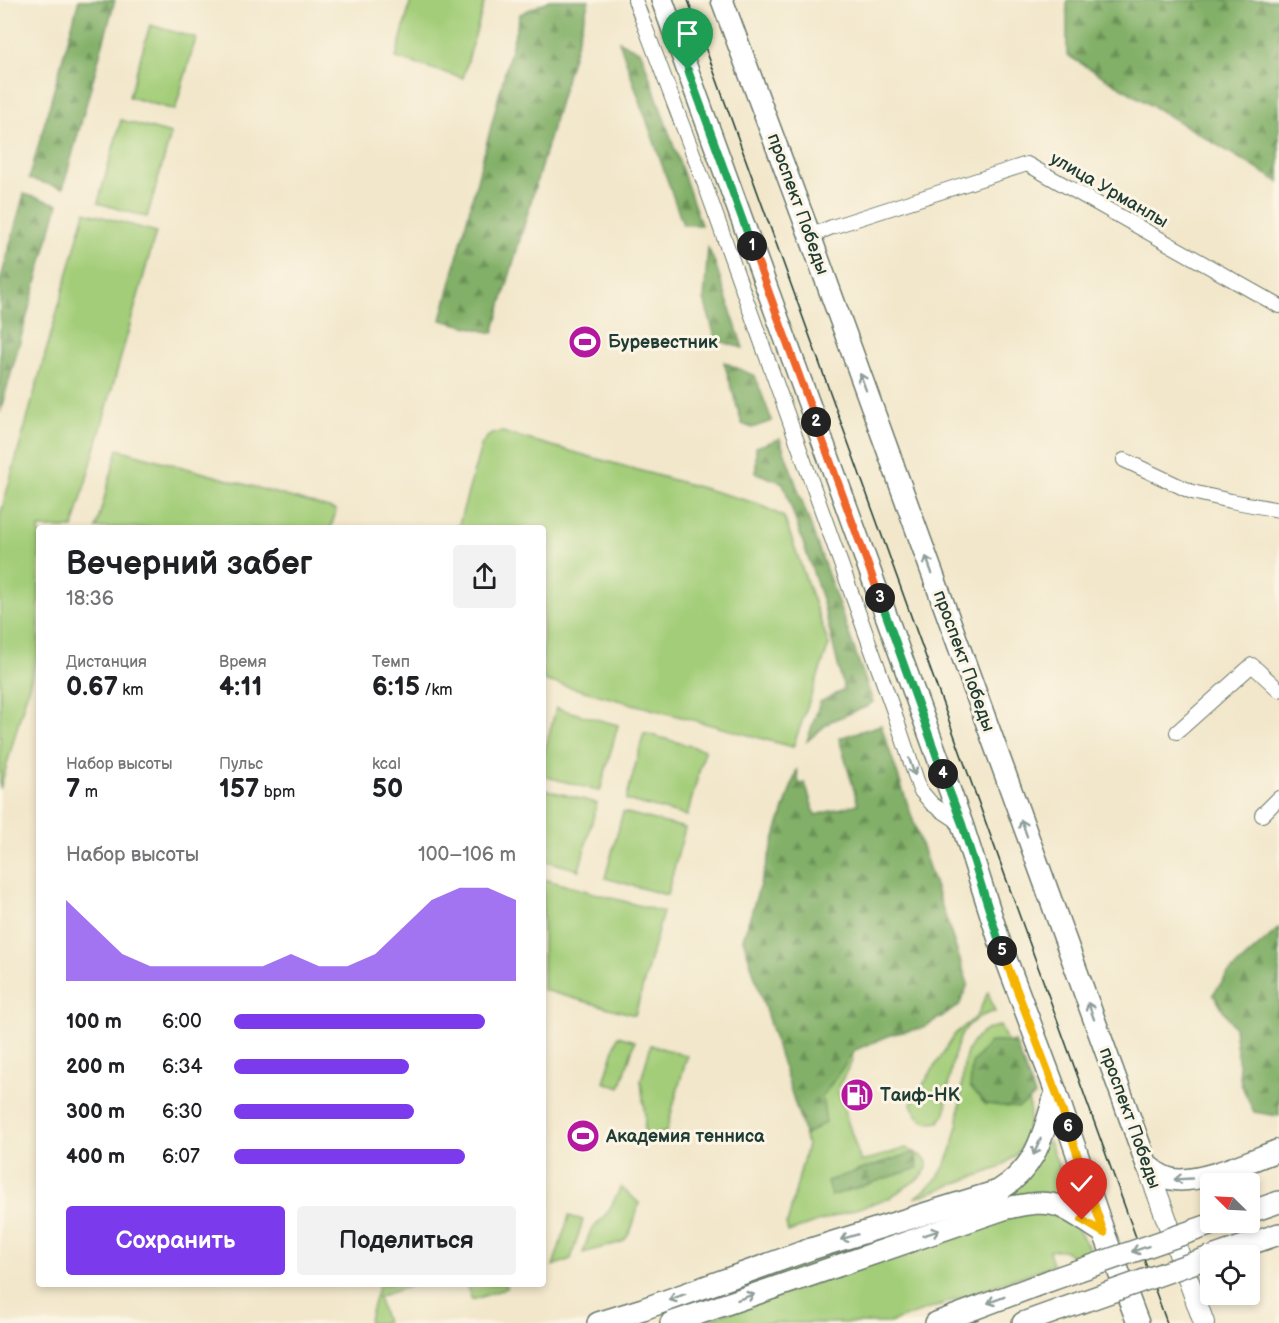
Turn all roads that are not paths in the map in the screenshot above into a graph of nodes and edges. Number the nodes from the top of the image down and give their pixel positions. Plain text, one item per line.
1 (635, 0) edge
2 (662, 0) edge
3 (722, 0) edge
4 (810, 236) junction
5 (1279, 306) edge
6 (1124, 460) dead end
7 (1279, 510) edge
8 (1279, 690) edge
9 (1177, 732) dead end
10 (1279, 798) edge
11 (1262, 815) dead end
12 (962, 824) junction
13 (1056, 1092) junction
14 (1279, 1150) edge
15 (1147, 1165) junction
16 (1279, 1202) edge
17 (1260, 1209) edge
18 (1200, 1228) edge
19 (1104, 1233) junction
20 (1279, 1234) edge
21 (1247, 1245) edge
22 (1200, 1261) edge
23 (598, 1322) edge
24 (672, 1323) edge
25 (936, 1323) edge
26 (1023, 1323) edge
27 (1138, 1323) edge
28 (1204, 1323) edge

1 -> 12 street
2 - 12 main road
3 - 4 main road, проспект Победы
4 - 5 street, улица Урманлы
15 -> 4 main road, проспект Победы
6 - 7 street
8 - 9 street
10 - 11 street
12 - 13 main road
13 - 19 main road
13 -> 23 main road
14 -> 15 main road
15 - 28 main road, проспект Победы
16 - 17 main road
18 -> 25 main road, bridge
24 -> 19 main road
19 - 27 main road
20 - 21 main road
22 - 26 main road, bridge

